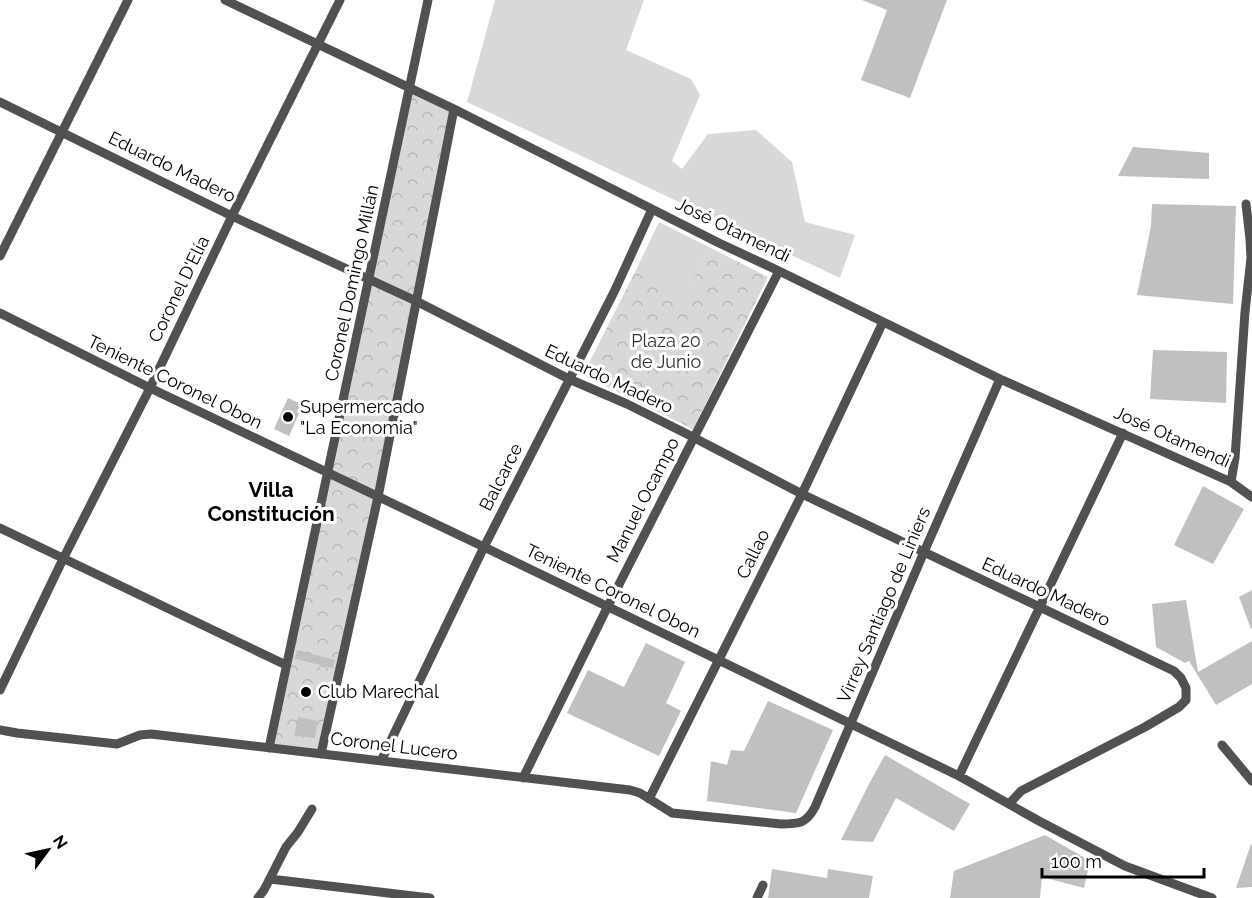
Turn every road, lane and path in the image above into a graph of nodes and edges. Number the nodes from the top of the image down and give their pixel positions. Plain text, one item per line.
1 (128, 0) edge
2 (225, 0) edge
3 (340, 0) edge
4 (428, 0) edge
5 (318, 44) junction
6 (409, 89) junction
7 (0, 102) edge
8 (454, 109) junction
9 (62, 132) junction
10 (1246, 204) dead end
11 (652, 209) junction
12 (232, 216) junction
13 (1251, 239) edge
14 (0, 256) edge
15 (779, 271) junction
16 (369, 280) junction
17 (416, 301) junction
18 (0, 313) edge
19 (884, 322) junction
20 (569, 379) junction
21 (1000, 379) junction
22 (150, 388) junction
23 (1123, 434) junction
24 (694, 437) junction
25 (328, 474) junction
26 (1230, 482) junction
27 (802, 494) junction
28 (378, 497) junction
29 (1252, 497) edge
30 (0, 528) edge
31 (484, 547) junction
32 (924, 552) junction
33 (63, 559) junction
34 (608, 606) junction
35 (1041, 607) junction
36 (719, 661) junction
37 (286, 665) junction
38 (0, 690) edge
39 (851, 723) junction
40 (0, 730) edge
41 (1222, 745) dead end
42 (269, 748) junction
43 (321, 754) junction
44 (381, 761) junction
45 (959, 776) junction
46 (523, 778) junction
47 (1252, 781) edge
48 (649, 799) junction
49 (1009, 804) junction
50 (312, 809) dead end
51 (781, 824) joint
52 (270, 879) junction
53 (762, 885) dead end
54 (258, 898) edge
55 (430, 898) edge
56 (757, 898) edge
57 (1212, 898) edge

1 - 9 street
2 - 5 street, José Otamendi
3 - 5 street, Coronel D'Elía
4 - 6 street, Coronel Domingo Millán
5 - 6 street, José Otamendi
5 - 12 street, Coronel D'Elía
6 - 8 street, José Otamendi
6 - 16 street, Coronel Domingo Millán
7 - 9 street, Eduardo Madero
8 - 11 street, José Otamendi
8 - 17 street
9 - 12 street, Eduardo Madero
9 - 14 street
10 - 13 street
11 - 15 street, José Otamendi
11 - 20 street, Balcarce
12 - 16 street, Eduardo Madero
12 - 22 street, Coronel D'Elía
13 - 26 street
15 - 19 street, José Otamendi
15 - 24 street, Manuel Ocampo
16 - 17 street, Eduardo Madero
16 - 25 street, Coronel Domingo Millán
17 - 20 street, Eduardo Madero
17 - 28 street
18 - 22 street, Teniente Coronel Obon
19 - 21 street, José Otamendi
19 - 27 street, Callao
20 - 24 street, Eduardo Madero
20 - 31 street, Balcarce
21 - 23 street, José Otamendi
21 - 32 street, Virrey Santiago de Liniers
22 - 25 street, Teniente Coronel Obon
22 - 33 street, Coronel D'Elía
23 - 26 street, José Otamendi
23 - 35 street
24 - 27 street, Eduardo Madero
24 - 34 street, Manuel Ocampo
25 - 28 street, Teniente Coronel Obon
25 - 37 street, Coronel Domingo Millán
26 - 29 street, José Otamendi
27 - 32 street, Eduardo Madero
27 - 36 street, Callao
28 - 31 street, Teniente Coronel Obon
28 - 43 street
30 - 33 street
31 - 34 street, Teniente Coronel Obon
31 - 44 street, Balcarce
32 - 35 street, Eduardo Madero
32 - 39 street, Virrey Santiago de Liniers
33 - 37 street
33 - 38 street, Coronel D'Elía
34 - 36 street, Teniente Coronel Obon
34 - 46 street, Manuel Ocampo
35 - 45 street
35 - 49 street, Eduardo Madero
36 - 39 street, Teniente Coronel Obon
36 - 48 street, Callao
37 - 42 street, Coronel Domingo Millán
39 - 45 street, Teniente Coronel Obon
39 - 51 street, Virrey Santiago de Liniers
40 - 42 street, Coronel Lucero
41 - 47 street
42 - 43 street, Coronel Lucero
43 - 44 street, Coronel Lucero
44 - 46 street, Coronel Lucero
45 - 49 street, Teniente Coronel Obon
46 - 48 street, Coronel Lucero
48 - 51 street, Coronel Lucero
49 - 57 street, Teniente Coronel Obon
50 - 52 street
52 - 54 street
52 - 55 street
53 - 56 street

